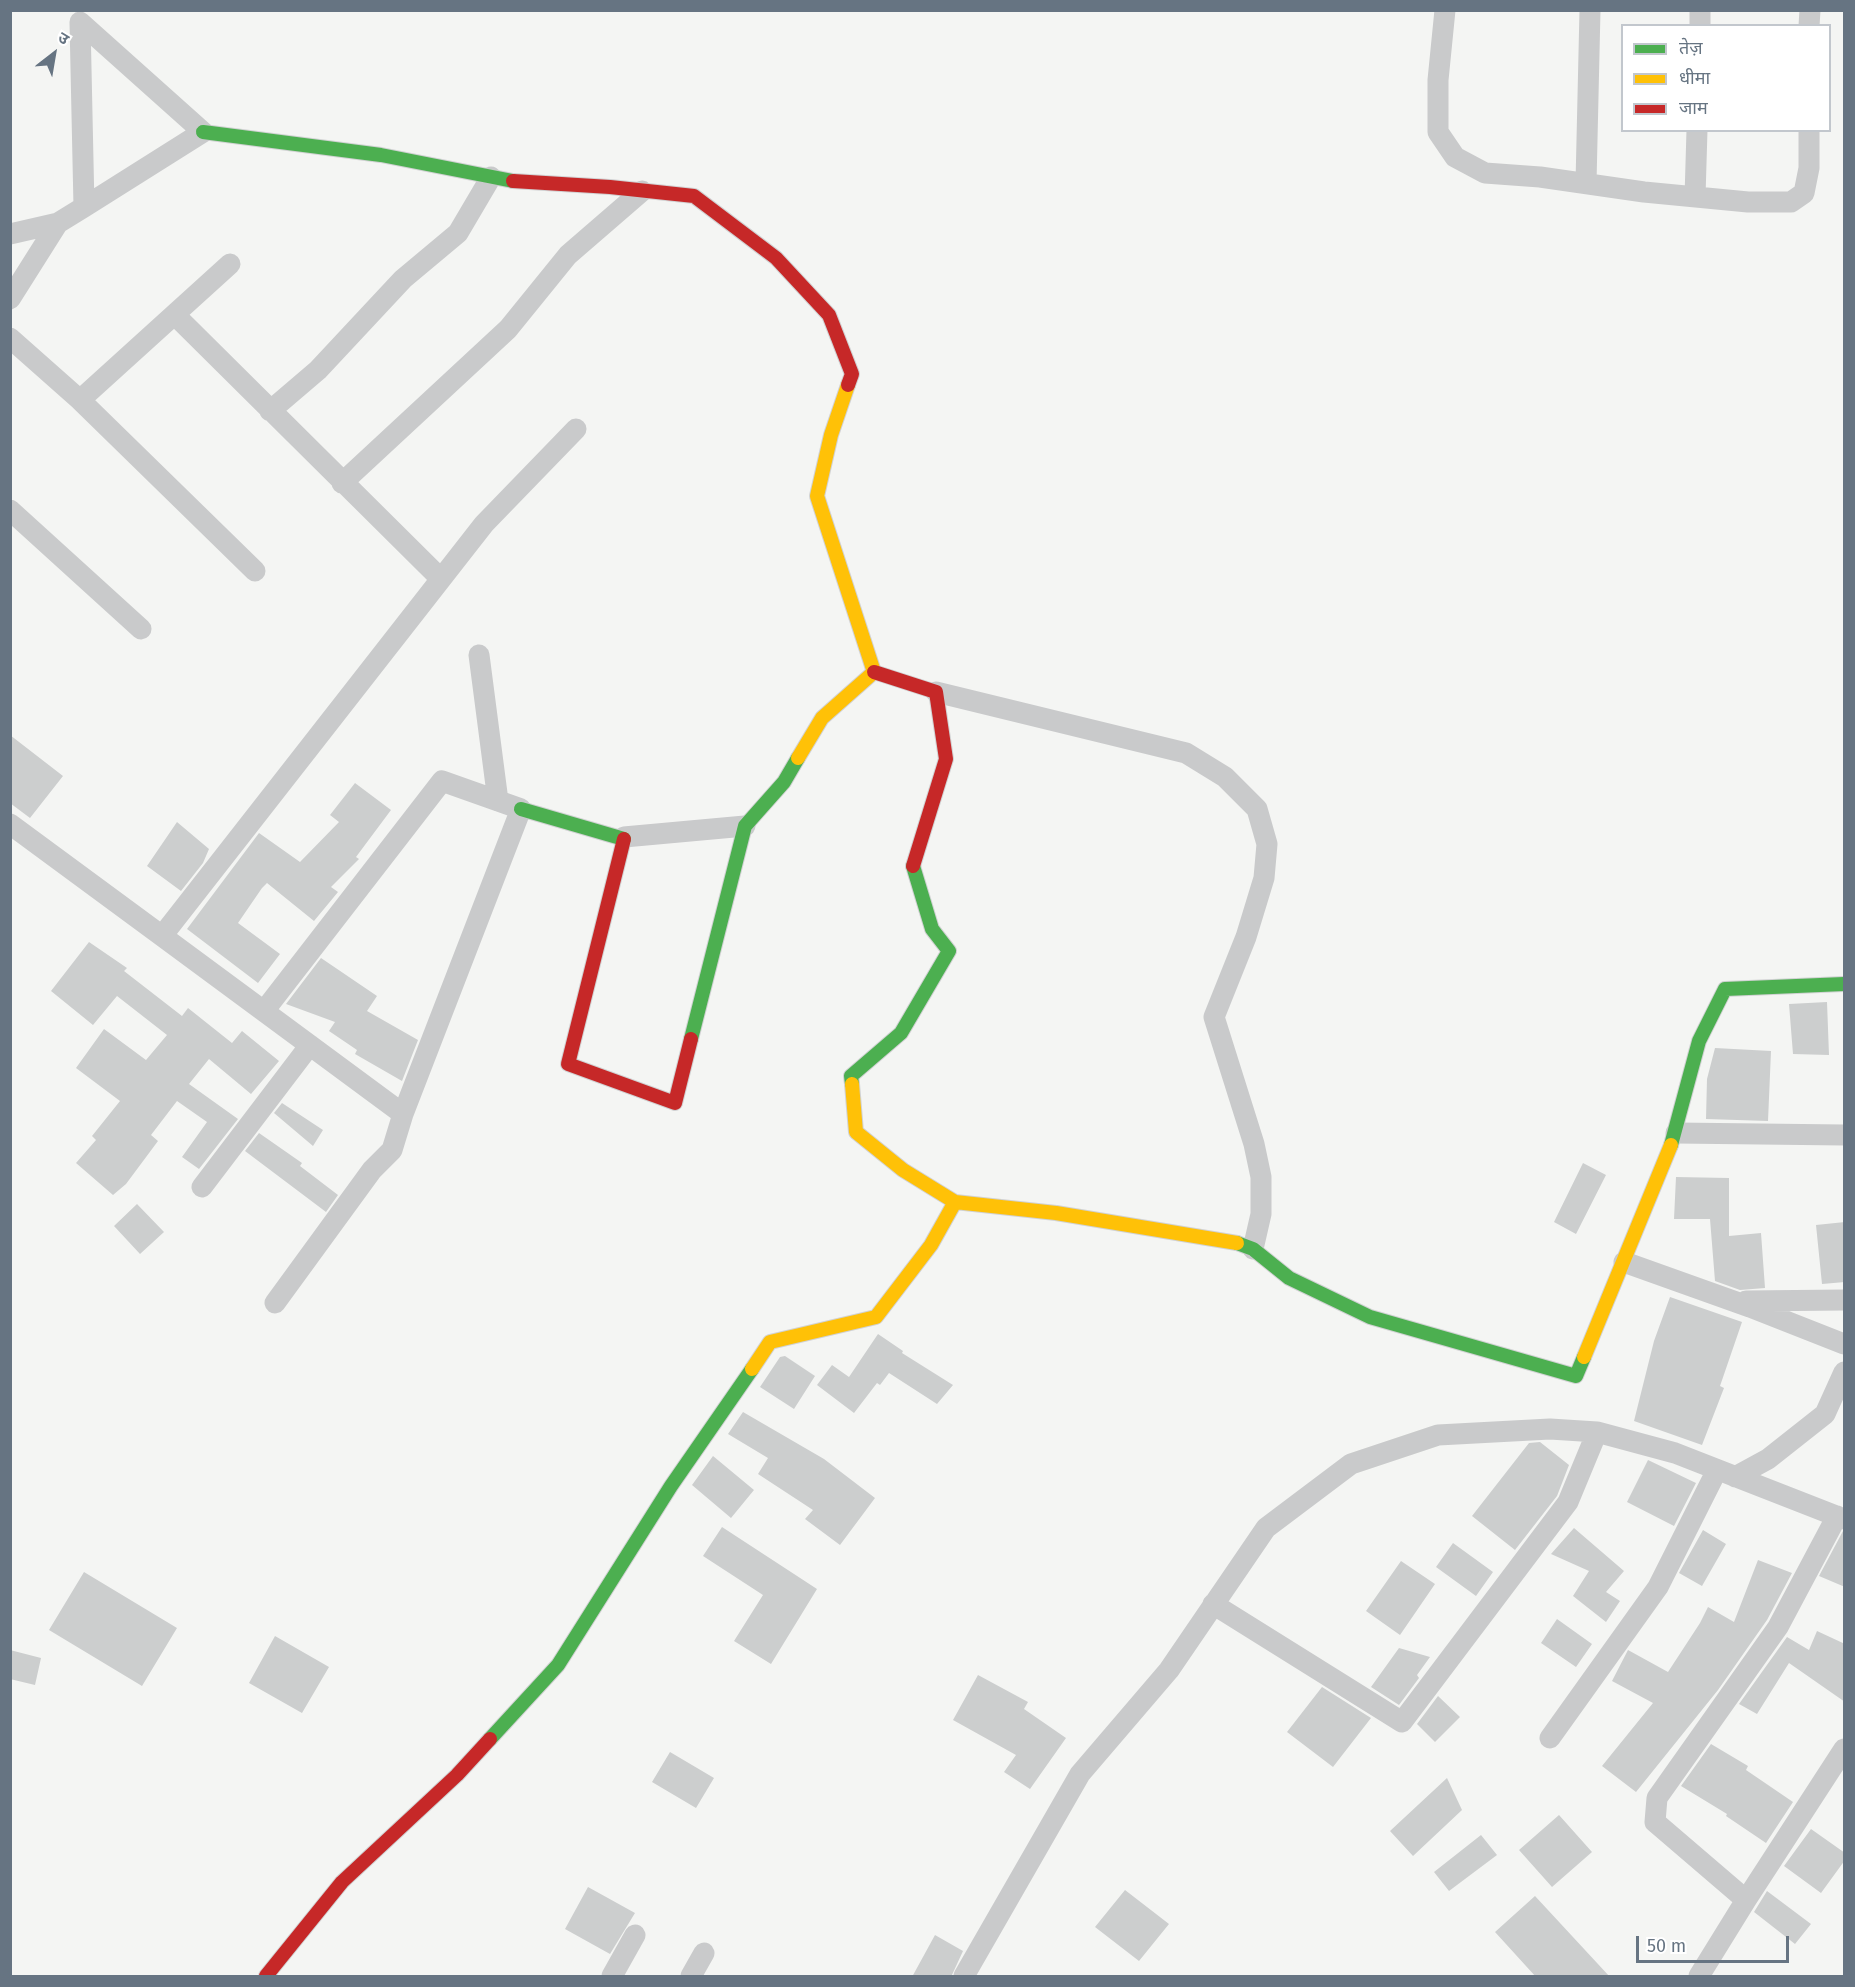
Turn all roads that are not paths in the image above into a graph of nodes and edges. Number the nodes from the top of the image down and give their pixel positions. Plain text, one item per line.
1 (73, 10) edge
2 (1445, 10) edge
3 (1590, 10) edge
4 (203, 132) junction
5 (1697, 132) edge
6 (1809, 132) edge
7 (492, 177) junction
8 (1586, 183) junction
9 (642, 191) junction
10 (1695, 197) junction
11 (84, 207) junction
12 (58, 223) junction
13 (10, 234) edge
14 (230, 264) dead end
15 (10, 299) edge
16 (176, 316) junction
17 (10, 338) edge
18 (80, 400) junction
19 (270, 411) junction
20 (576, 429) dead end
21 (342, 483) junction
22 (10, 510) edge
23 (255, 571) dead end
24 (440, 578) junction
25 (141, 629) dead end
26 (479, 655) dead end
27 (874, 672) junction
28 (936, 692) junction
29 (498, 801) junction
30 (521, 808) junction
31 (10, 824) edge
32 (745, 826) junction
33 (624, 837) junction
34 (162, 936) junction
35 (1845, 984) edge
36 (264, 1011) junction
37 (310, 1045) junction
38 (404, 1114) junction
39 (1676, 1133) junction
40 (1845, 1135) edge
41 (201, 1187) dead end
42 (955, 1202) junction
43 (1252, 1249) junction
44 (1624, 1262) junction
45 (1845, 1300) edge
46 (1735, 1301) junction
47 (275, 1303) dead end
48 (1842, 1337) edge
49 (1845, 1372) edge
50 (1597, 1432) junction
51 (1726, 1473) junction
52 (1841, 1517) edge
53 (1213, 1604) junction
54 (1550, 1738) dead end
55 (1845, 1749) edge
56 (1746, 1899) junction
57 (635, 1935) dead end
58 (704, 1953) dead end
59 (266, 1977) edge
60 (612, 1977) edge
61 (691, 1977) edge
62 (964, 1977) edge
63 (1699, 1977) edge

1 - 11 street
2 - 8 street
3 - 8 street
4 - 7 street
4 - 11 street
4 - 11 street
5 - 10 street
6 - 10 street
7 - 9 street
7 - 19 street
8 - 10 street
9 - 21 street
9 - 27 street
11 - 12 street
12 - 13 street
12 - 15 street
14 - 16 street
16 - 18 street
16 - 19 street
17 - 18 street
18 - 23 street
19 - 21 street
20 - 24 street
21 - 24 street
22 - 25 street
24 - 34 street
26 - 29 street
27 - 28 street
27 - 32 street
28 - 42 street
28 - 43 street
29 - 30 street
29 - 36 street
30 - 33 street
30 - 38 street
31 - 34 street
32 - 33 street
32 - 33 street
34 - 36 street
35 - 39 street
36 - 37 street
37 - 38 street
37 - 41 street
38 - 47 street
39 - 40 street
39 - 44 street
42 - 43 street
42 - 59 street
43 - 44 street
44 - 46 street
45 - 46 street
46 - 48 street
49 - 51 street
50 - 51 street
50 - 53 street
50 - 53 street
51 - 52 street
51 - 54 street
52 - 56 street
53 - 62 street
55 - 56 street
56 - 63 street
57 - 60 street
58 - 61 street

